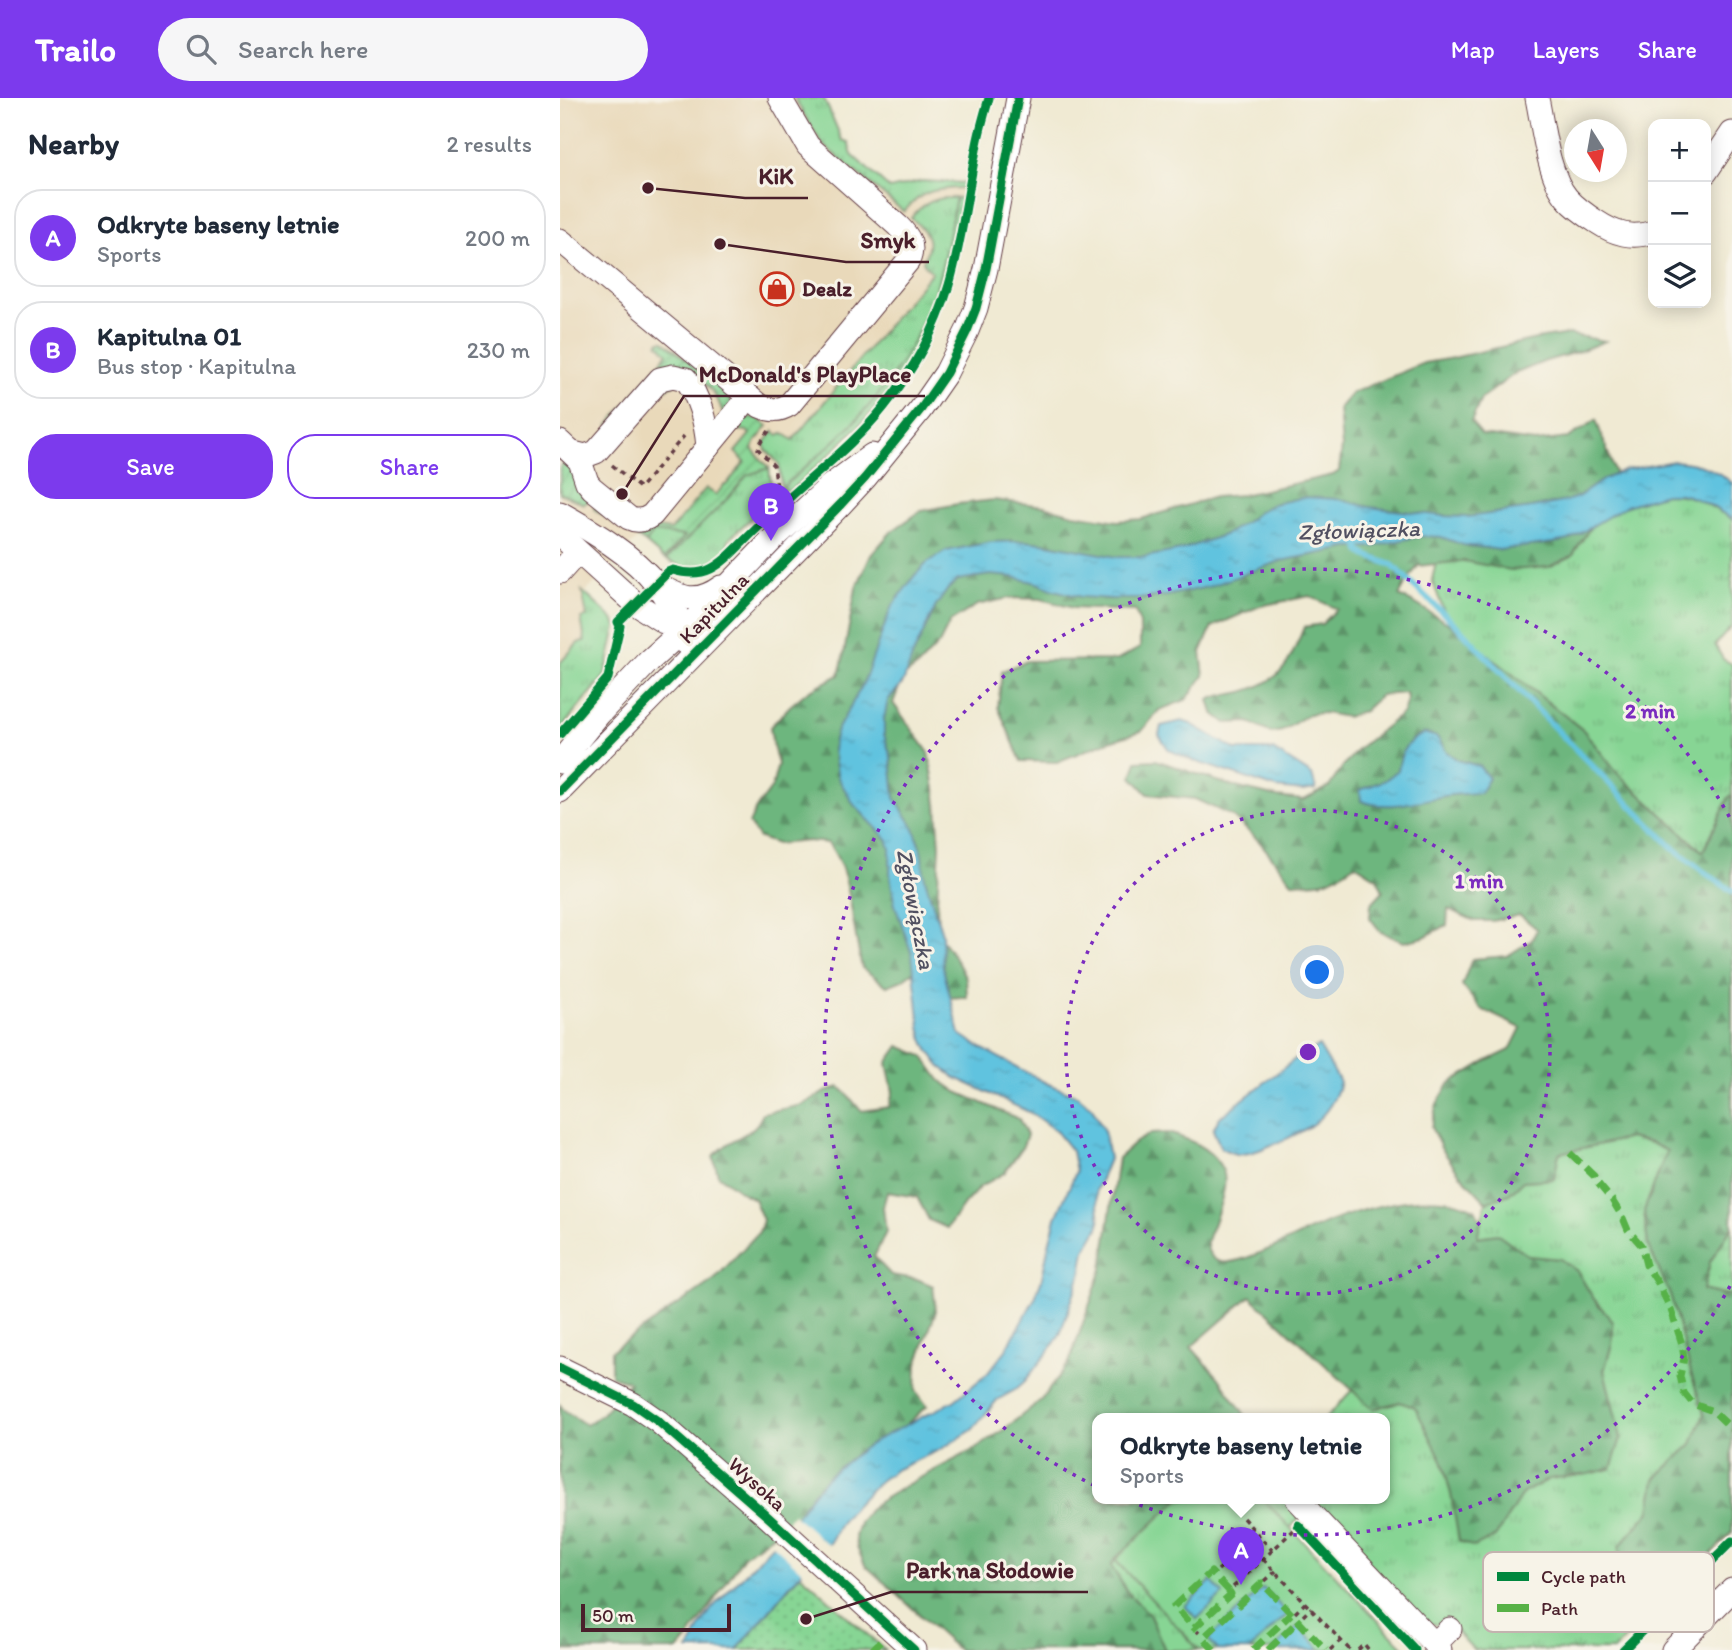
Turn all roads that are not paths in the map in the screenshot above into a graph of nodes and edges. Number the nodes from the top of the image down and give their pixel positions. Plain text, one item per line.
1 (780, 98) edge
2 (1018, 98) edge
3 (1537, 98) edge
4 (1732, 133) edge
5 (1711, 164) edge
6 (1648, 234) edge
7 (560, 240) edge
8 (749, 397) junction
9 (714, 439) junction
10 (895, 440) junction
11 (567, 448) edge
12 (560, 513) edge
13 (560, 535) edge
14 (578, 552) junction
15 (560, 572) edge
16 (735, 577) junction
17 (656, 584) junction
18 (636, 604) junction
19 (724, 623) junction
20 (683, 628) junction
21 (649, 661) junction
22 (657, 691) junction
23 (560, 762) edge
24 (560, 791) edge
25 (560, 1368) edge
26 (1302, 1504) edge
27 (1732, 1590) edge
28 (1714, 1608) edge
29 (1691, 1632) edge
30 (1442, 1641) edge
31 (914, 1650) edge
32 (1673, 1650) edge

1 - 8 street
2 - 10 street, Kapitulna
3 - 6 street
4 - 5 street
7 - 8 street
8 - 9 street
9 - 11 street
9 - 11 street
10 - 16 street, Kapitulna
10 - 19 street, Kapitulna
12 - 17 street
13 - 14 street
14 - 15 street
14 - 18 street
16 - 17 street
16 - 20 street, Kapitulna
17 - 20 street
18 - 20 street
18 - 21 street
19 - 20 street
19 - 22 street, Kapitulna
20 - 21 street, Kapitulna
20 - 22 street
21 - 23 street, Kapitulna
22 - 24 street, Kapitulna
25 - 31 street, Wysoka
26 - 30 street
27 - 28 street
29 - 32 street

